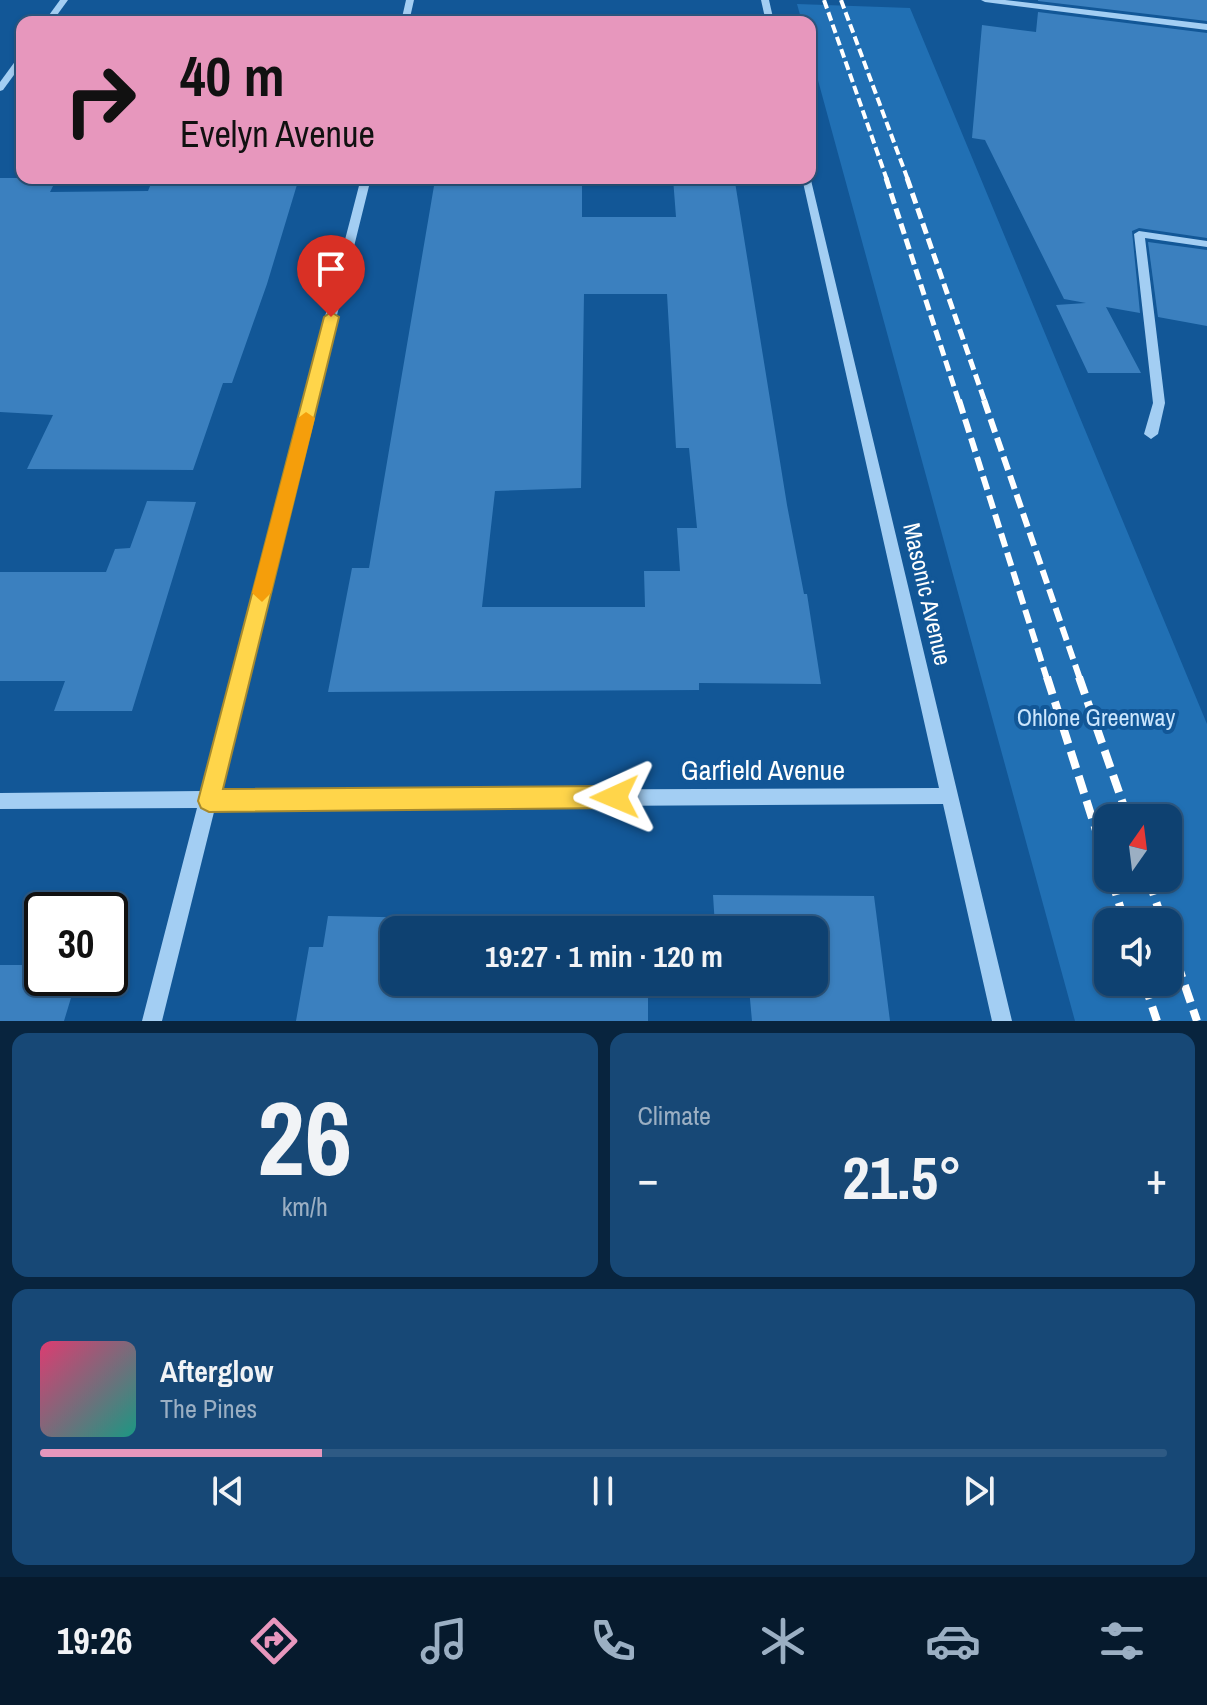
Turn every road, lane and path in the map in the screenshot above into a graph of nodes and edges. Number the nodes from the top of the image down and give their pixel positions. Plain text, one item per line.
1 (985, 0) edge
2 (1207, 27) edge
3 (16, 66) edge
4 (0, 88) edge
5 (364, 184) edge
6 (808, 184) edge
7 (1207, 244) edge
8 (1151, 434) dead end
9 (950, 796) junction
10 (0, 801) edge
11 (209, 801) junction
12 (152, 1021) edge
13 (1002, 1021) edge

1 - 2 street
3 - 4 street
5 - 11 street
6 - 9 street, Masonic Avenue
7 - 8 street
9 - 11 street, Garfield Avenue
9 - 13 street, Masonic Avenue
10 - 11 street, Garfield Avenue
11 - 12 street

